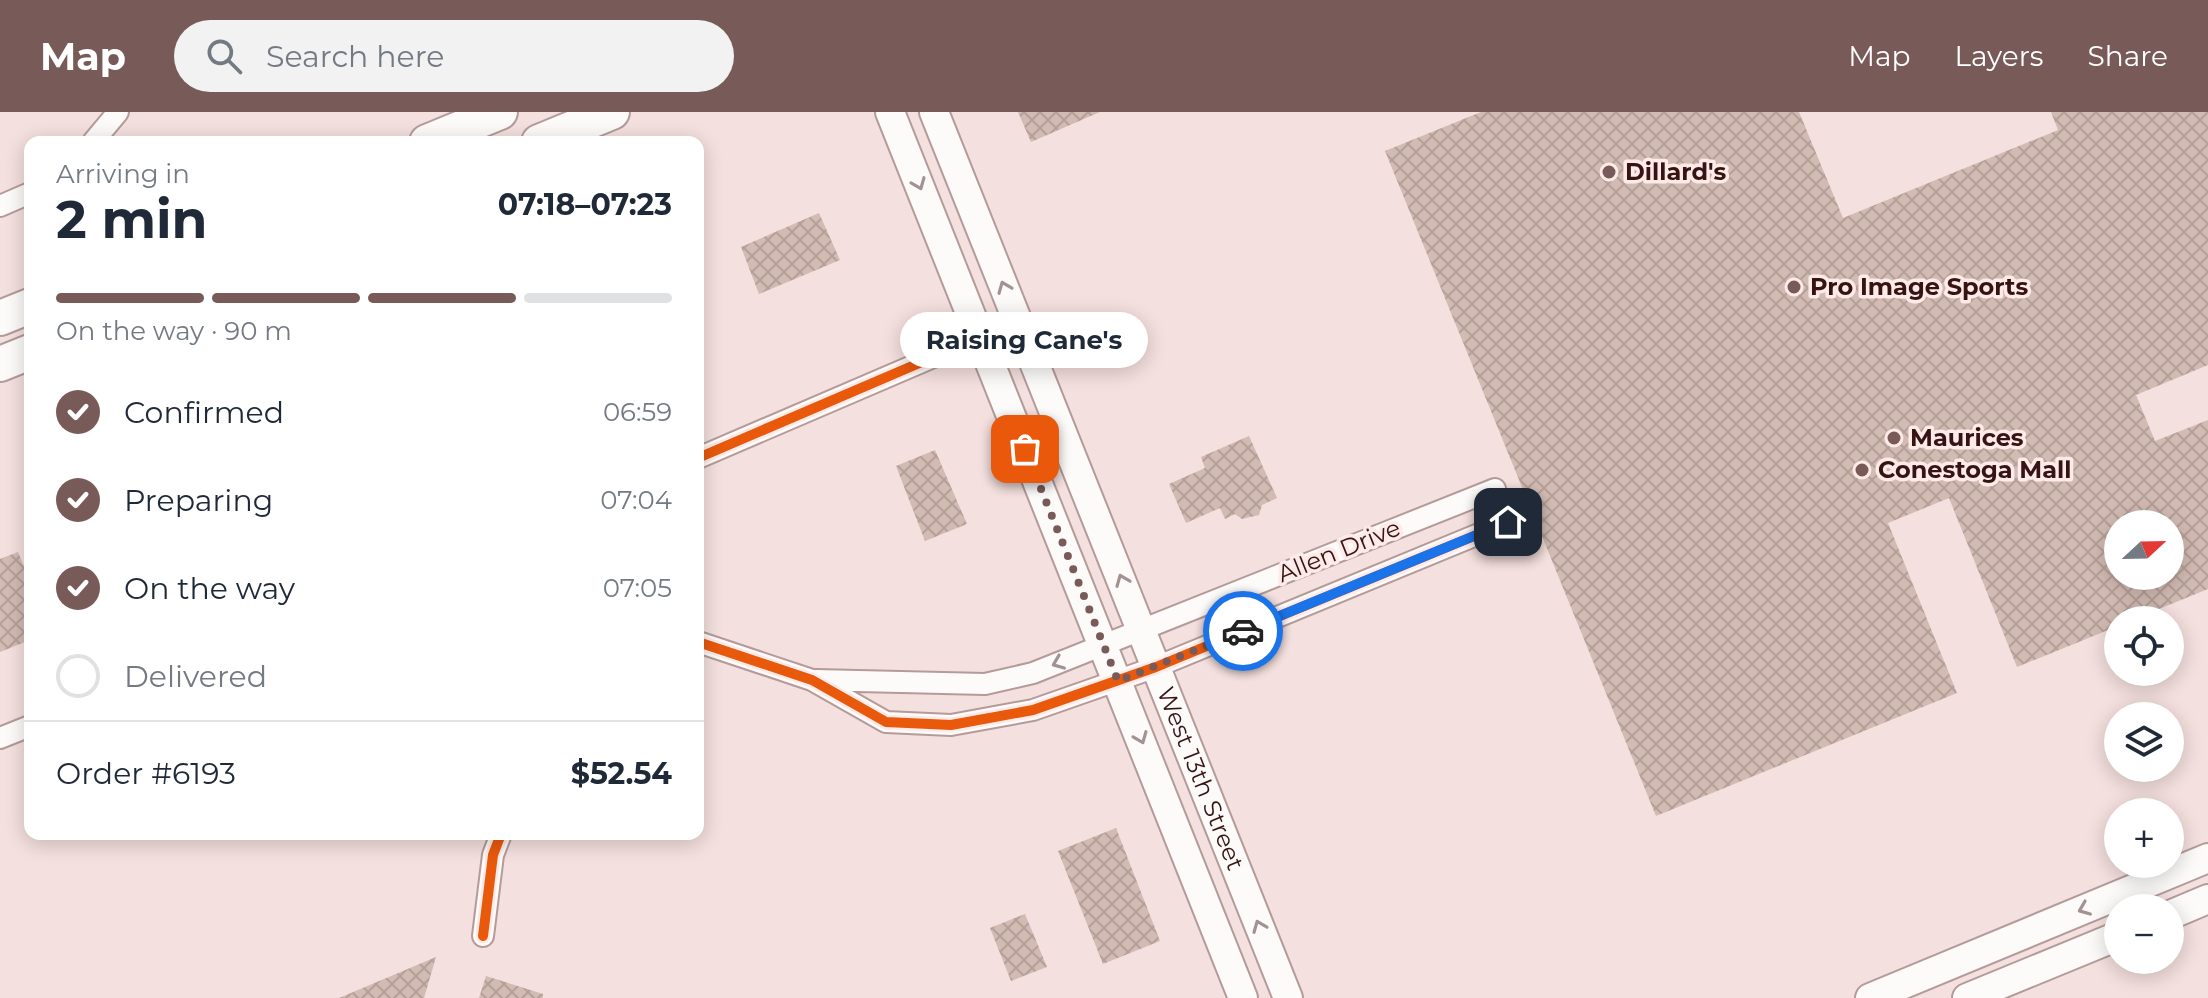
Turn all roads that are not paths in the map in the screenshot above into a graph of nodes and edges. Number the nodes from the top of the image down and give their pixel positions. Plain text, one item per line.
1 (118, 112) edge
2 (500, 112) edge
3 (612, 112) edge
4 (890, 112) edge
5 (934, 112) edge
6 (98, 136) edge
7 (442, 136) edge
8 (554, 136) edge
9 (24, 196) edge
10 (0, 206) edge
11 (24, 308) edge
12 (0, 318) edge
13 (980, 337) junction
14 (24, 354) edge
15 (0, 364) edge
16 (704, 455) edge
17 (1495, 489) dead end
18 (1508, 522) dead end
19 (1142, 630) junction
20 (704, 644) edge
21 (1104, 645) junction
22 (1156, 667) junction
23 (812, 680) junction
24 (1118, 681) junction
25 (24, 728) edge
26 (0, 738) edge
27 (499, 840) edge
28 (2208, 858) edge
29 (2208, 899) edge
30 (2184, 909) edge
31 (483, 936) dead end
32 (2104, 942) edge
33 (1243, 998) edge
34 (1288, 998) edge
35 (1870, 998) edge
36 (1967, 998) edge

1 - 6 street
2 - 7 highway
3 - 8 highway
4 -> 13 main road, West 13th Street
19 -> 5 main road, West 13th Street
9 - 10 street
11 - 12 highway
13 - 16 street
13 - 21 main road, West 13th Street
14 - 15 highway
17 - 19 street, Allen Drive
18 - 22 street, Allen Drive
19 - 21 street, Allen Drive
19 - 22 main road, West 13th Street
20 - 23 street, Allen Drive
21 -> 23 street, Allen Drive
21 - 24 main road, West 13th Street
22 - 24 street, Allen Drive
34 -> 22 main road, West 13th Street
23 - 24 street, Allen Drive
24 -> 33 main road, West 13th Street
25 - 26 street
27 - 31 street
28 -> 35 main road
29 - 30 main road
32 - 36 main road

